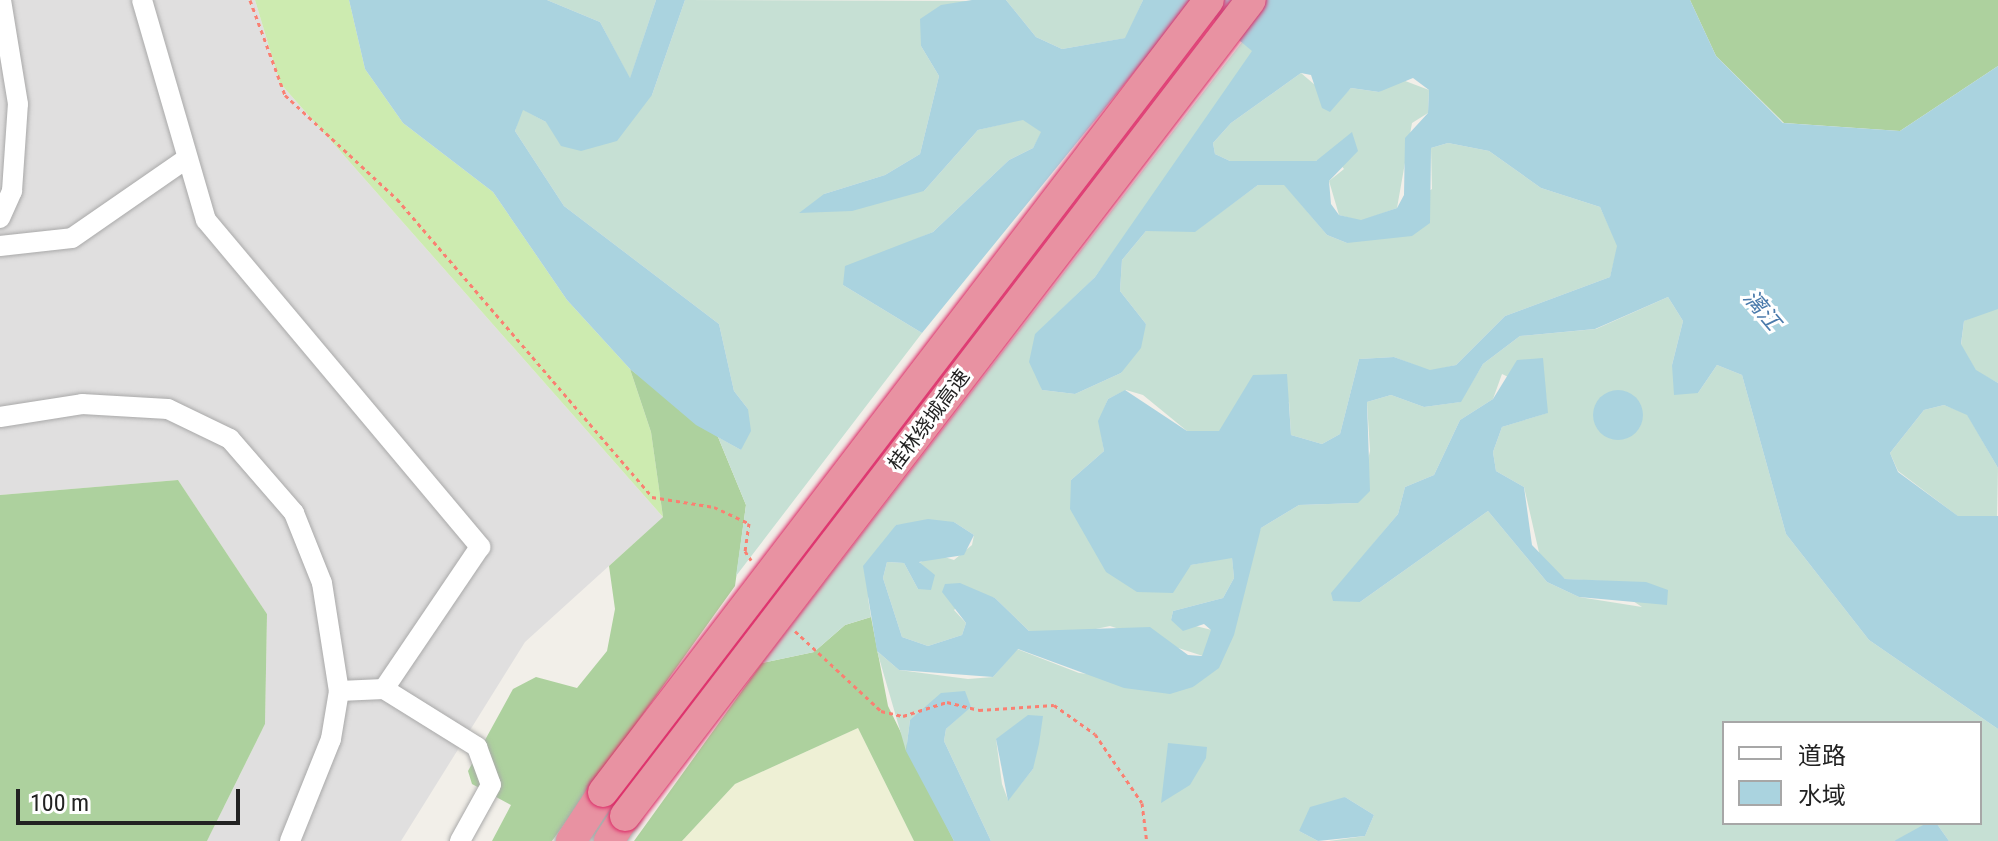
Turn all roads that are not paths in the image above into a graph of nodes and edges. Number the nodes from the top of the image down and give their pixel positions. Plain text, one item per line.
1 (1, 0) edge
2 (142, 0) edge
3 (1209, 0) edge
4 (1251, 0) edge
5 (186, 159) junction
6 (0, 218) edge
7 (0, 246) edge
8 (0, 417) edge
9 (384, 689) junction
10 (339, 691) junction
11 (617, 829) edge
12 (290, 841) edge
13 (460, 841) edge
14 (571, 841) edge

1 - 6 street
2 - 5 street
3 - 14 highway, 桂林绕城高速, bridge
4 - 11 highway, 桂林绕城高速, bridge
5 - 7 street
5 - 9 street
8 - 10 street
9 - 10 street
9 - 13 street
10 - 12 street

